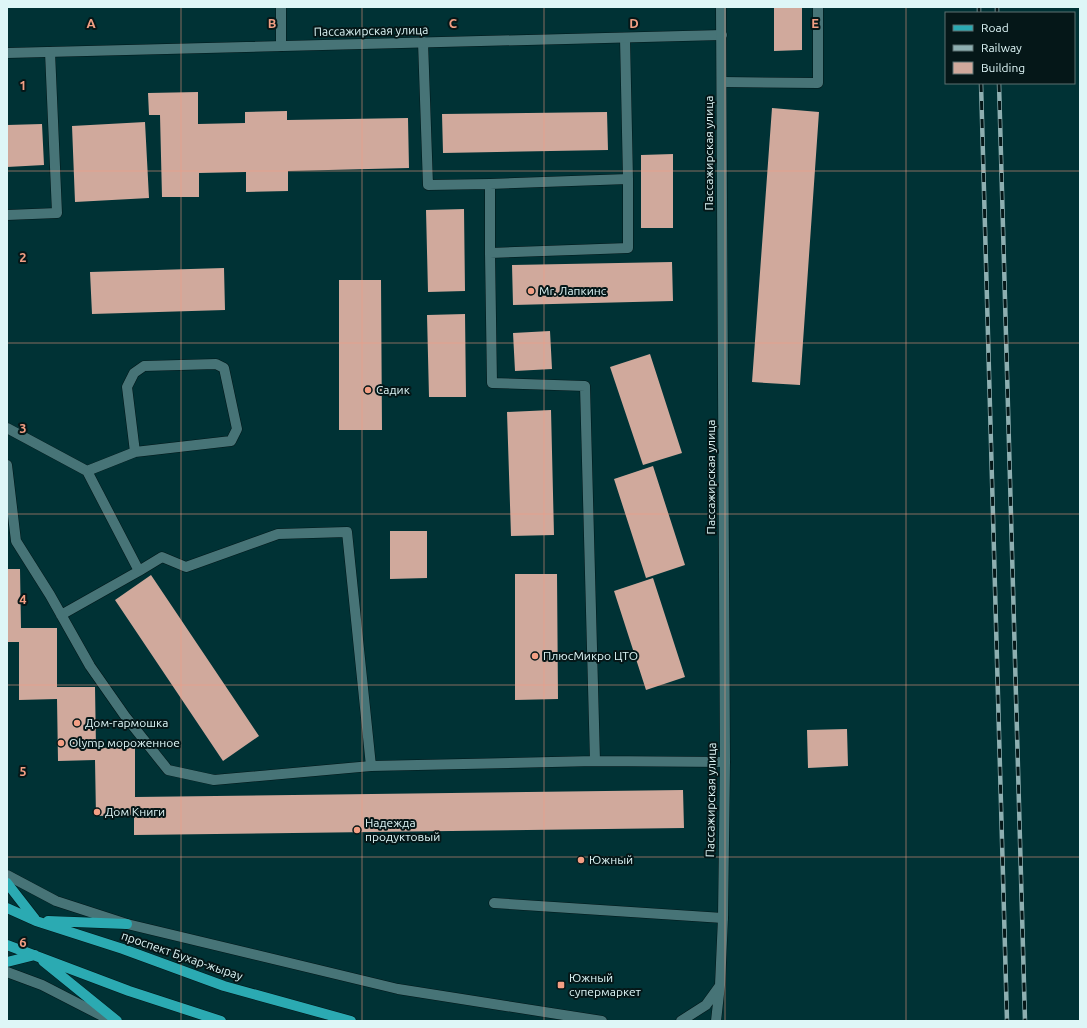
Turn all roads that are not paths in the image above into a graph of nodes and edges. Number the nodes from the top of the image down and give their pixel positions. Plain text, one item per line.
1 (281, 7) edge
2 (721, 7) edge
3 (818, 7) edge
4 (722, 35) junction
5 (625, 38) junction
6 (423, 42) junction
7 (281, 46) junction
8 (50, 52) junction
9 (7, 53) edge
10 (722, 82) junction
11 (628, 180) junction
12 (490, 184) junction
13 (7, 215) edge
14 (490, 253) junction
15 (7, 428) edge
16 (135, 452) junction
17 (7, 465) edge
18 (87, 471) junction
19 (140, 571) junction
20 (62, 615) junction
21 (595, 761) junction
22 (725, 762) junction
23 (371, 766) junction
24 (7, 875) edge
25 (7, 883) edge
26 (494, 903) dead end
27 (7, 908) edge
28 (723, 918) junction
29 (36, 921) junction
30 (127, 924) junction
31 (7, 944) edge
32 (35, 955) junction
33 (7, 962) edge
34 (7, 972) edge
35 (720, 985) junction
36 (112, 1021) edge
37 (117, 1021) edge
38 (221, 1021) edge
39 (351, 1021) edge
40 (602, 1021) edge
41 (681, 1021) edge
42 (716, 1021) edge

1 - 7 street
2 - 4 street
3 - 10 street
4 - 5 street, Пассажирская улица
4 - 10 street, Пассажирская улица
5 - 6 street, Пассажирская улица
5 - 11 street
6 - 7 street, Пассажирская улица
6 - 12 street
7 - 8 street, Пассажирская улица
8 - 9 street, Пассажирская улица
8 - 13 street
10 - 22 street, Пассажирская улица
11 - 12 street
11 - 14 street
12 - 14 street
14 - 21 street
15 - 18 street
16 - 16 street
16 - 18 street
17 - 20 street
18 - 19 street
19 - 20 street
19 - 23 street
20 - 23 street
21 - 22 street
21 - 23 street
22 - 28 street, Пассажирская улица
24 - 30 street
25 - 29 main road
26 - 28 street
27 - 29 main road, проспект Бухар-жырау
28 - 35 street, Пассажирская улица
29 - 30 main road
29 - 39 main road, проспект Бухар-жырау
30 - 40 street
31 - 32 main road
32 - 33 main road
32 - 37 main road
32 - 38 main road
34 - 36 street
35 - 41 street
35 - 42 street, Пассажирская улица

